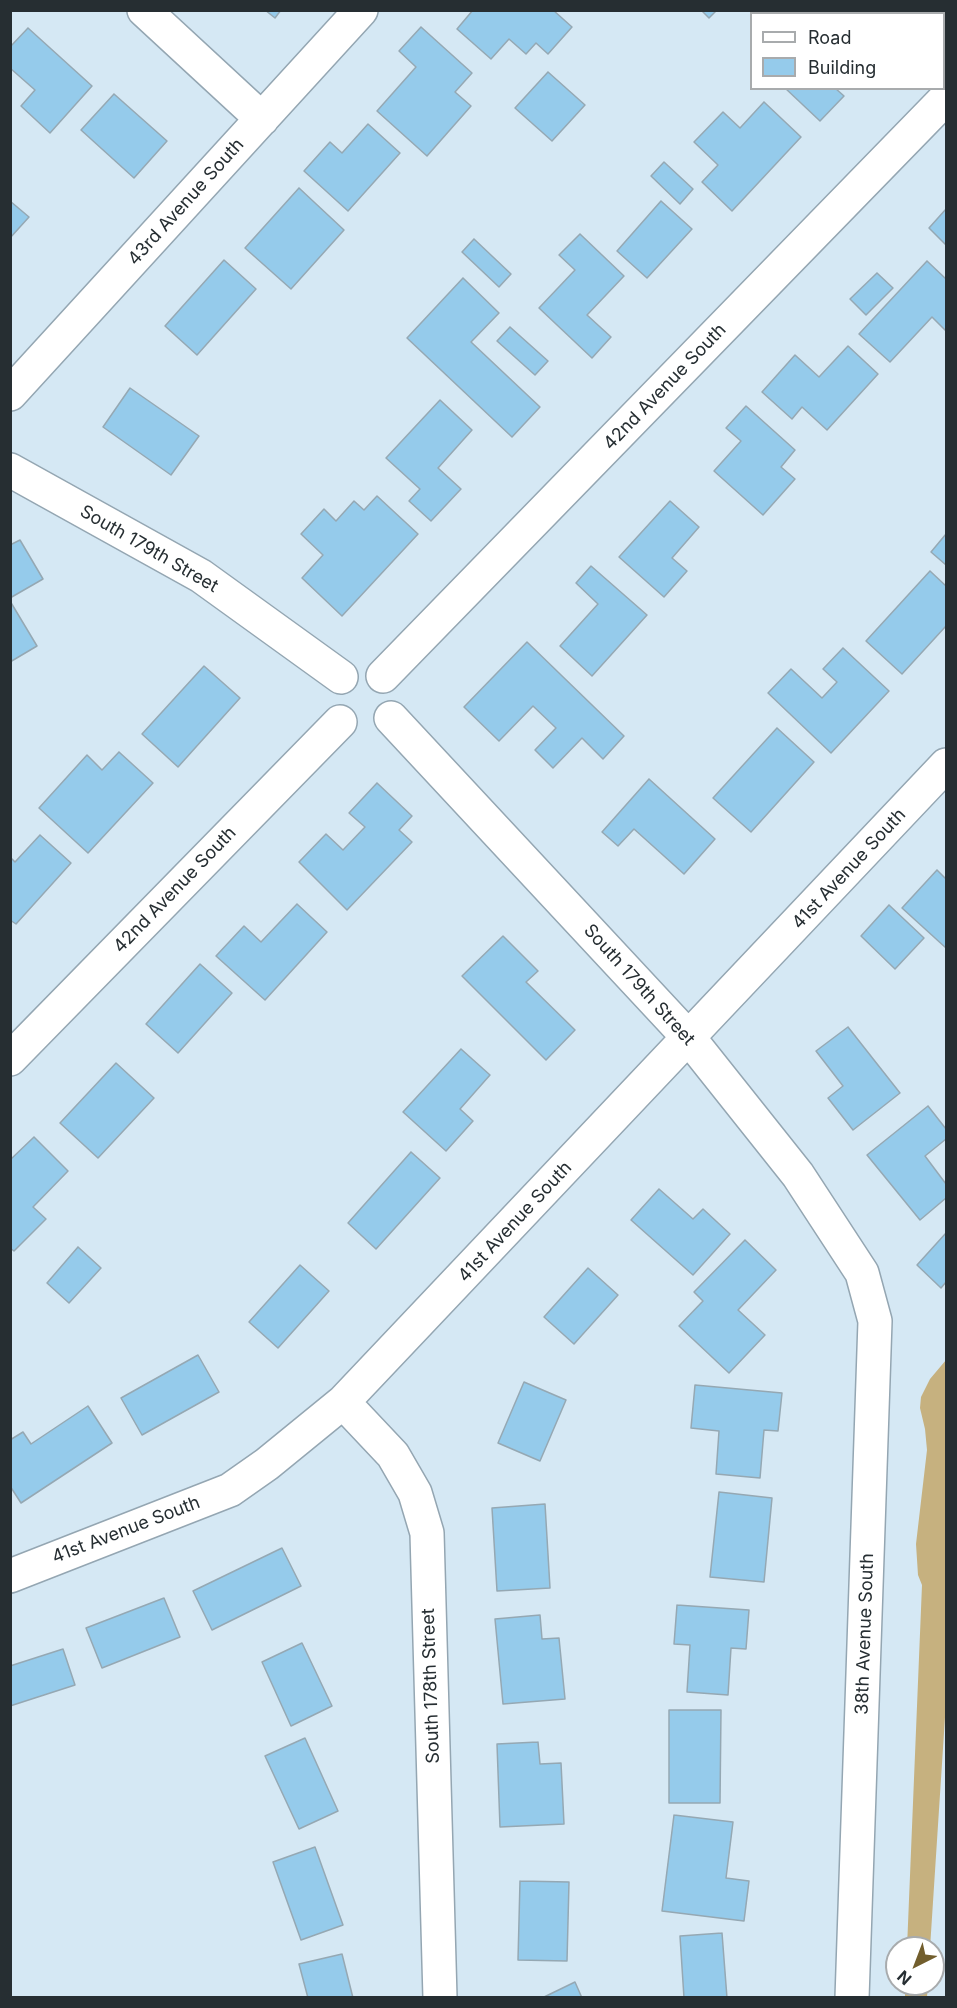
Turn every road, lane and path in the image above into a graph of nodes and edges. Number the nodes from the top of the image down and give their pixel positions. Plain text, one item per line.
1 (144, 10) edge
2 (361, 10) edge
3 (946, 98) edge
4 (262, 119) junction
5 (10, 394) edge
6 (10, 470) edge
7 (383, 676) junction
8 (340, 677) junction
9 (391, 718) junction
10 (340, 722) junction
11 (946, 765) edge
12 (688, 1038) junction
13 (10, 1059) edge
14 (862, 1273) joint
15 (344, 1402) junction
16 (10, 1576) edge
17 (440, 1998) edge
18 (852, 1998) edge

1 - 4 street
2 - 4 street, 43rd Avenue South
3 - 7 street, 42nd Avenue South
4 - 5 street, 43rd Avenue South
6 - 8 street, South 179th Street
7 - 8 street
7 - 9 street
8 - 10 street
9 - 10 street
9 - 12 street, South 179th Street
10 - 13 street, 42nd Avenue South
11 - 12 street, 41st Avenue South
12 - 14 street, South 179th Street
12 - 15 street, 41st Avenue South
14 - 18 street, 38th Avenue South
15 - 16 street, 41st Avenue South
15 - 17 street, South 178th Street

